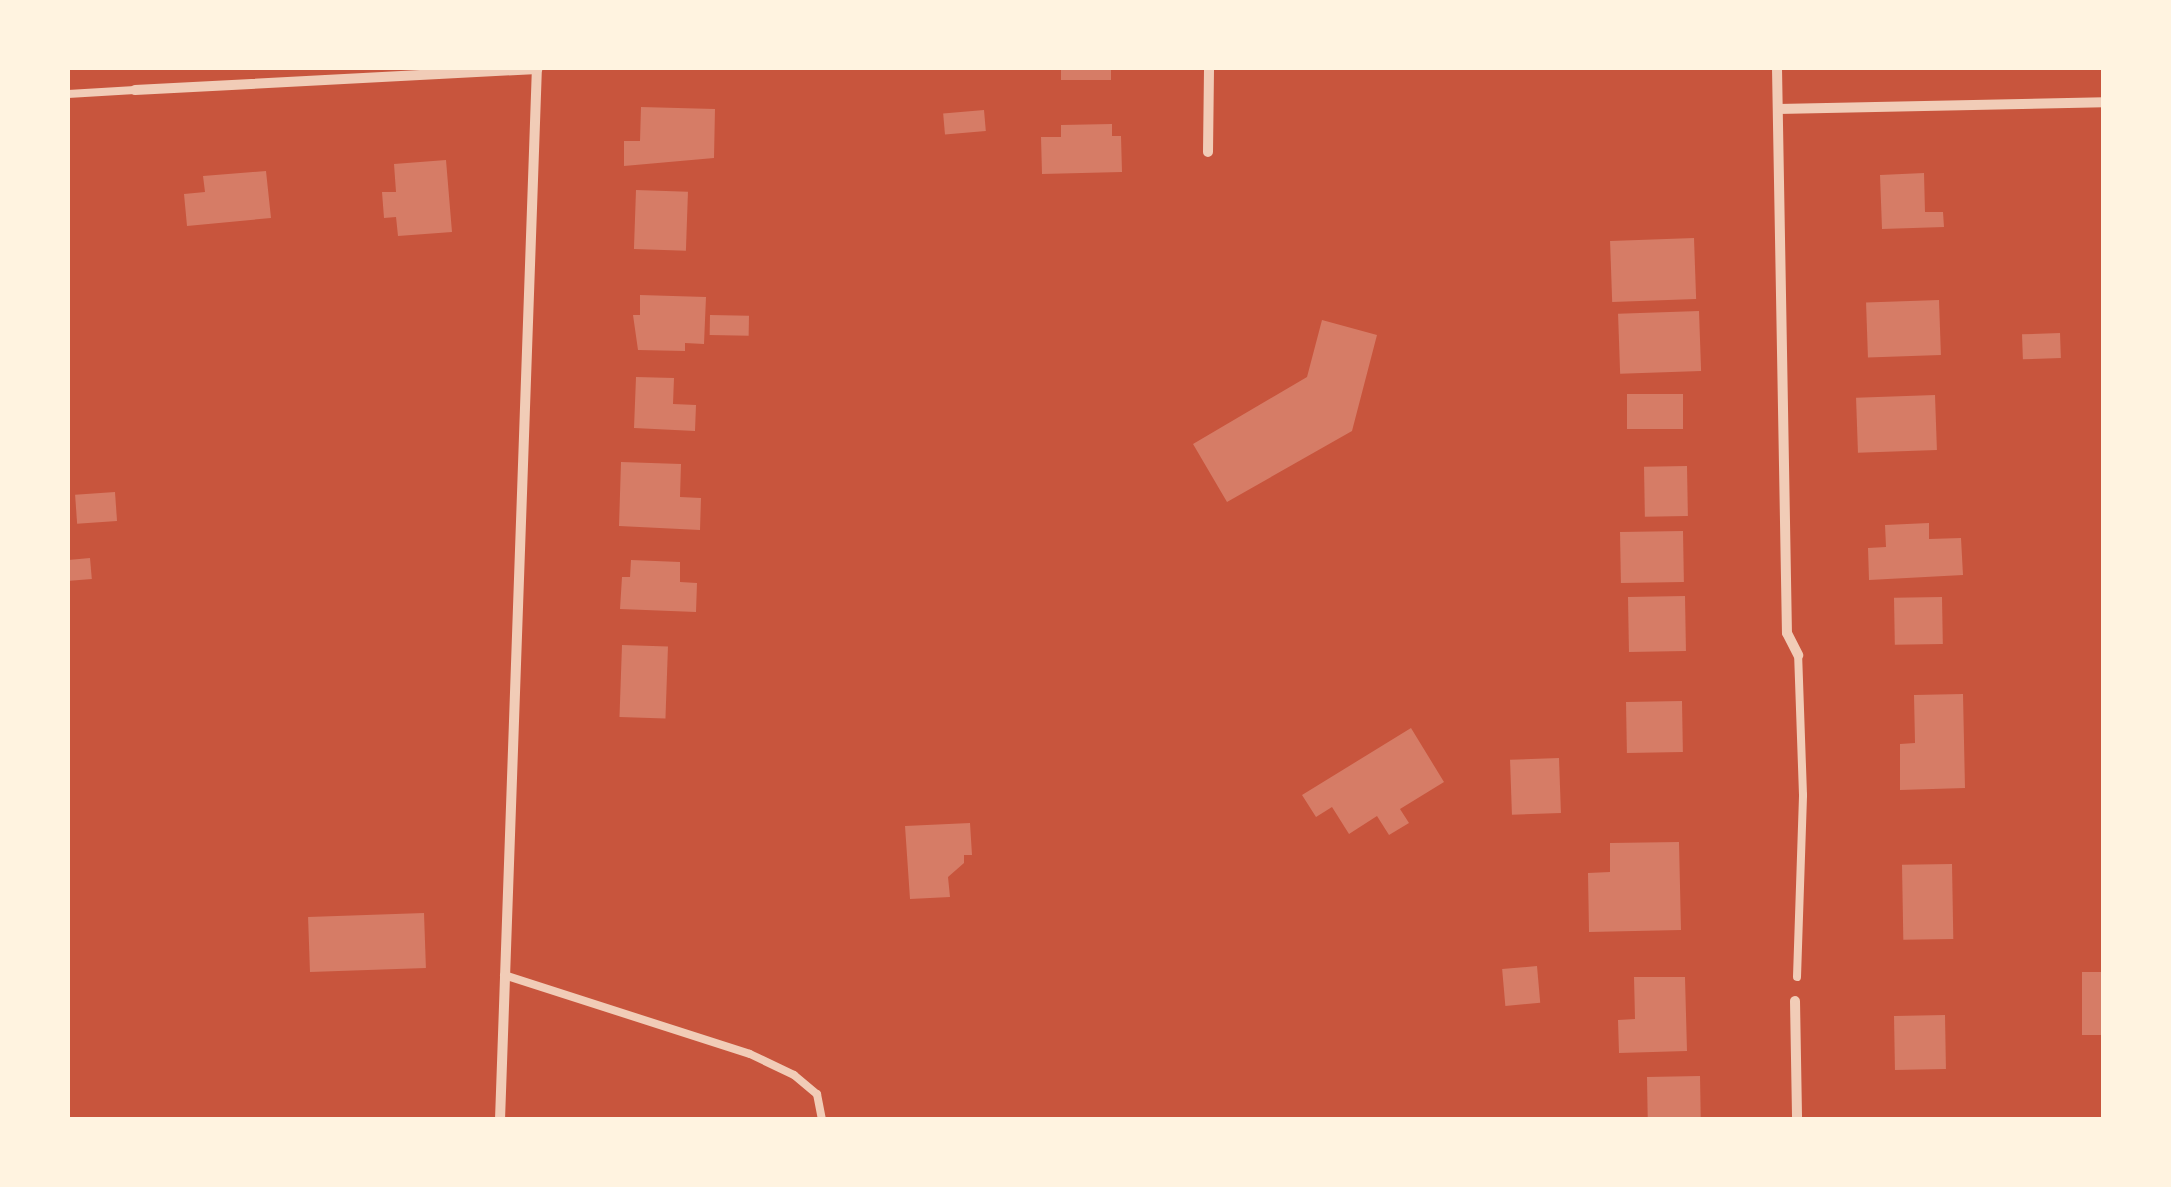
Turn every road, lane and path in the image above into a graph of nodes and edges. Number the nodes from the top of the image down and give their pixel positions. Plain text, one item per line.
1 (537, 68) edge
2 (1209, 68) edge
3 (1777, 68) edge
4 (135, 90) joint
5 (68, 94) edge
6 (2104, 102) edge
7 (1778, 108) junction
8 (1208, 152) dead end
9 (1798, 655) joint
10 (504, 975) junction
11 (1796, 977) dead end
12 (1796, 1001) dead end
13 (500, 1120) edge
14 (822, 1120) edge
15 (1797, 1120) edge

1 - 4 street
1 - 10 street
2 - 8 street
3 - 7 street
4 - 5 lane
6 - 7 street
7 - 9 street
9 - 11 lane
10 - 13 street
10 - 14 lane
12 - 15 street

